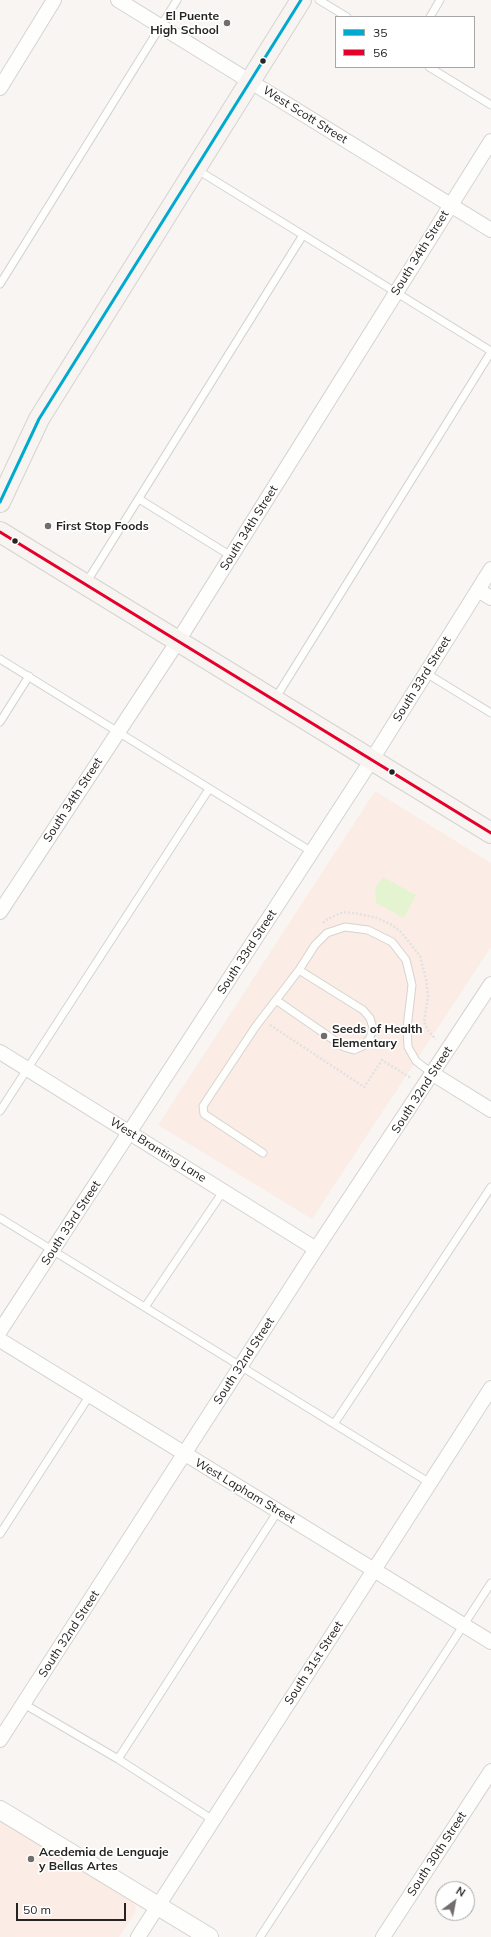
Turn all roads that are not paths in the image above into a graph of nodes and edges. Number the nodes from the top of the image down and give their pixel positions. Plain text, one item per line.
1 (54, 0) edge
2 (118, 0) edge
3 (177, 0) edge
4 (301, 0) edge
5 (319, 0) edge
6 (440, 0) edge
7 (345, 16) edge
8 (431, 16) edge
9 (160, 26) junction
10 (431, 68) edge
11 (251, 82) junction
12 (0, 88) edge
13 (491, 105) edge
14 (491, 141) edge
15 (194, 168) junction
16 (450, 205) junction
17 (491, 230) edge
18 (303, 236) junction
19 (0, 284) edge
20 (395, 293) junction
21 (491, 352) edge
22 (139, 498) junction
23 (0, 502) edge
24 (0, 532) edge
25 (231, 556) junction
26 (491, 569) edge
27 (85, 585) junction
28 (478, 590) junction
29 (491, 598) edge
30 (178, 641) junction
31 (0, 659) edge
32 (426, 673) junction
33 (29, 676) junction
34 (274, 701) junction
35 (491, 713) edge
36 (0, 722) edge
37 (118, 732) junction
38 (371, 761) junction
39 (210, 789) junction
40 (491, 833) edge
41 (312, 852) junction
42 (0, 912) edge
43 (299, 970) junction
44 (491, 984) edge
45 (276, 1000) junction
46 (0, 1052) edge
47 (27, 1069) junction
48 (433, 1074) junction
49 (491, 1110) edge
50 (0, 1111) edge
51 (130, 1133) junction
52 (263, 1154) dead end
53 (491, 1187) edge
54 (224, 1190) junction
55 (0, 1218) edge
56 (316, 1249) junction
57 (53, 1250) junction
58 (145, 1307) junction
59 (0, 1332) edge
60 (0, 1340) edge
61 (241, 1366) junction
62 (491, 1388) edge
63 (90, 1395) junction
64 (334, 1424) junction
65 (185, 1454) junction
66 (430, 1483) junction
67 (278, 1511) junction
68 (0, 1534) edge
69 (374, 1570) junction
70 (491, 1583) edge
71 (464, 1626) junction
72 (491, 1642) edge
73 (24, 1704) junction
74 (0, 1740) edge
75 (118, 1759) junction
76 (491, 1771) edge
77 (0, 1810) edge
78 (214, 1820) junction
79 (158, 1906) junction
80 (138, 1937) edge
81 (209, 1937) edge
82 (260, 1937) edge
83 (383, 1937) edge

1 - 12 street
2 - 9 street, West Scott Street
3 - 9 lane
4 - 11 main road
5 - 7 lane
6 - 8 lane
9 - 11 street, West Scott Street
9 - 19 lane
10 - 13 lane
11 - 15 main road
11 - 16 street, West Scott Street
14 - 16 street, South 34th Street
15 - 18 lane
15 - 23 main road
16 - 17 street, West Scott Street
16 - 20 street, South 34th Street
18 - 20 lane
18 - 22 lane
20 - 21 lane
20 - 25 street, South 34th Street
21 - 34 lane
22 - 25 lane
22 - 27 lane
24 - 27 main road
25 - 30 street, South 34th Street
26 - 28 street, South 33rd Street
27 - 30 main road
28 - 29 street
28 - 32 street, South 33rd Street
30 - 34 main road
30 - 37 street, South 34th Street
31 - 33 lane
32 - 35 lane
32 - 38 street, South 33rd Street
33 - 36 lane
33 - 37 lane
34 - 38 main road
37 - 39 lane
37 - 42 street, South 34th Street
38 - 40 main road
38 - 41 street, South 33rd Street
39 - 41 lane
39 - 47 lane
41 - 51 street, South 33rd Street
43 - 45 lane
43 - 45 lane
43 - 48 lane
44 - 48 street, South 32nd Street
45 - 52 lane
46 - 47 street, West Branting Lane
47 - 50 lane
47 - 51 street, West Branting Lane
48 - 49 street
48 - 56 street, South 32nd Street
51 - 54 street, West Branting Lane
51 - 57 street, South 33rd Street
53 - 64 lane
54 - 56 street, West Branting Lane
54 - 58 lane
55 - 57 lane
56 - 61 street, South 32nd Street
57 - 58 lane
57 - 59 street, South 33rd Street
58 - 61 lane
60 - 63 street, West Lapham Street
61 - 64 lane
61 - 65 street, South 32nd Street
62 - 66 street, South 31st Street
63 - 65 street, West Lapham Street
63 - 68 lane
64 - 66 lane
65 - 67 street, West Lapham Street
65 - 73 street, South 32nd Street
66 - 69 street, South 31st Street
67 - 69 street, West Lapham Street
67 - 75 lane
69 - 71 street, West Lapham Street
69 - 78 street, South 31st Street
70 - 71 lane
71 - 72 street, West Lapham Street
71 - 82 lane
73 - 74 street, South 32nd Street
73 - 75 lane
75 - 78 lane
76 - 83 street, South 30th Street
77 - 79 street
78 - 79 street, South 31st Street
79 - 80 street, South 31st Street
79 - 81 street

